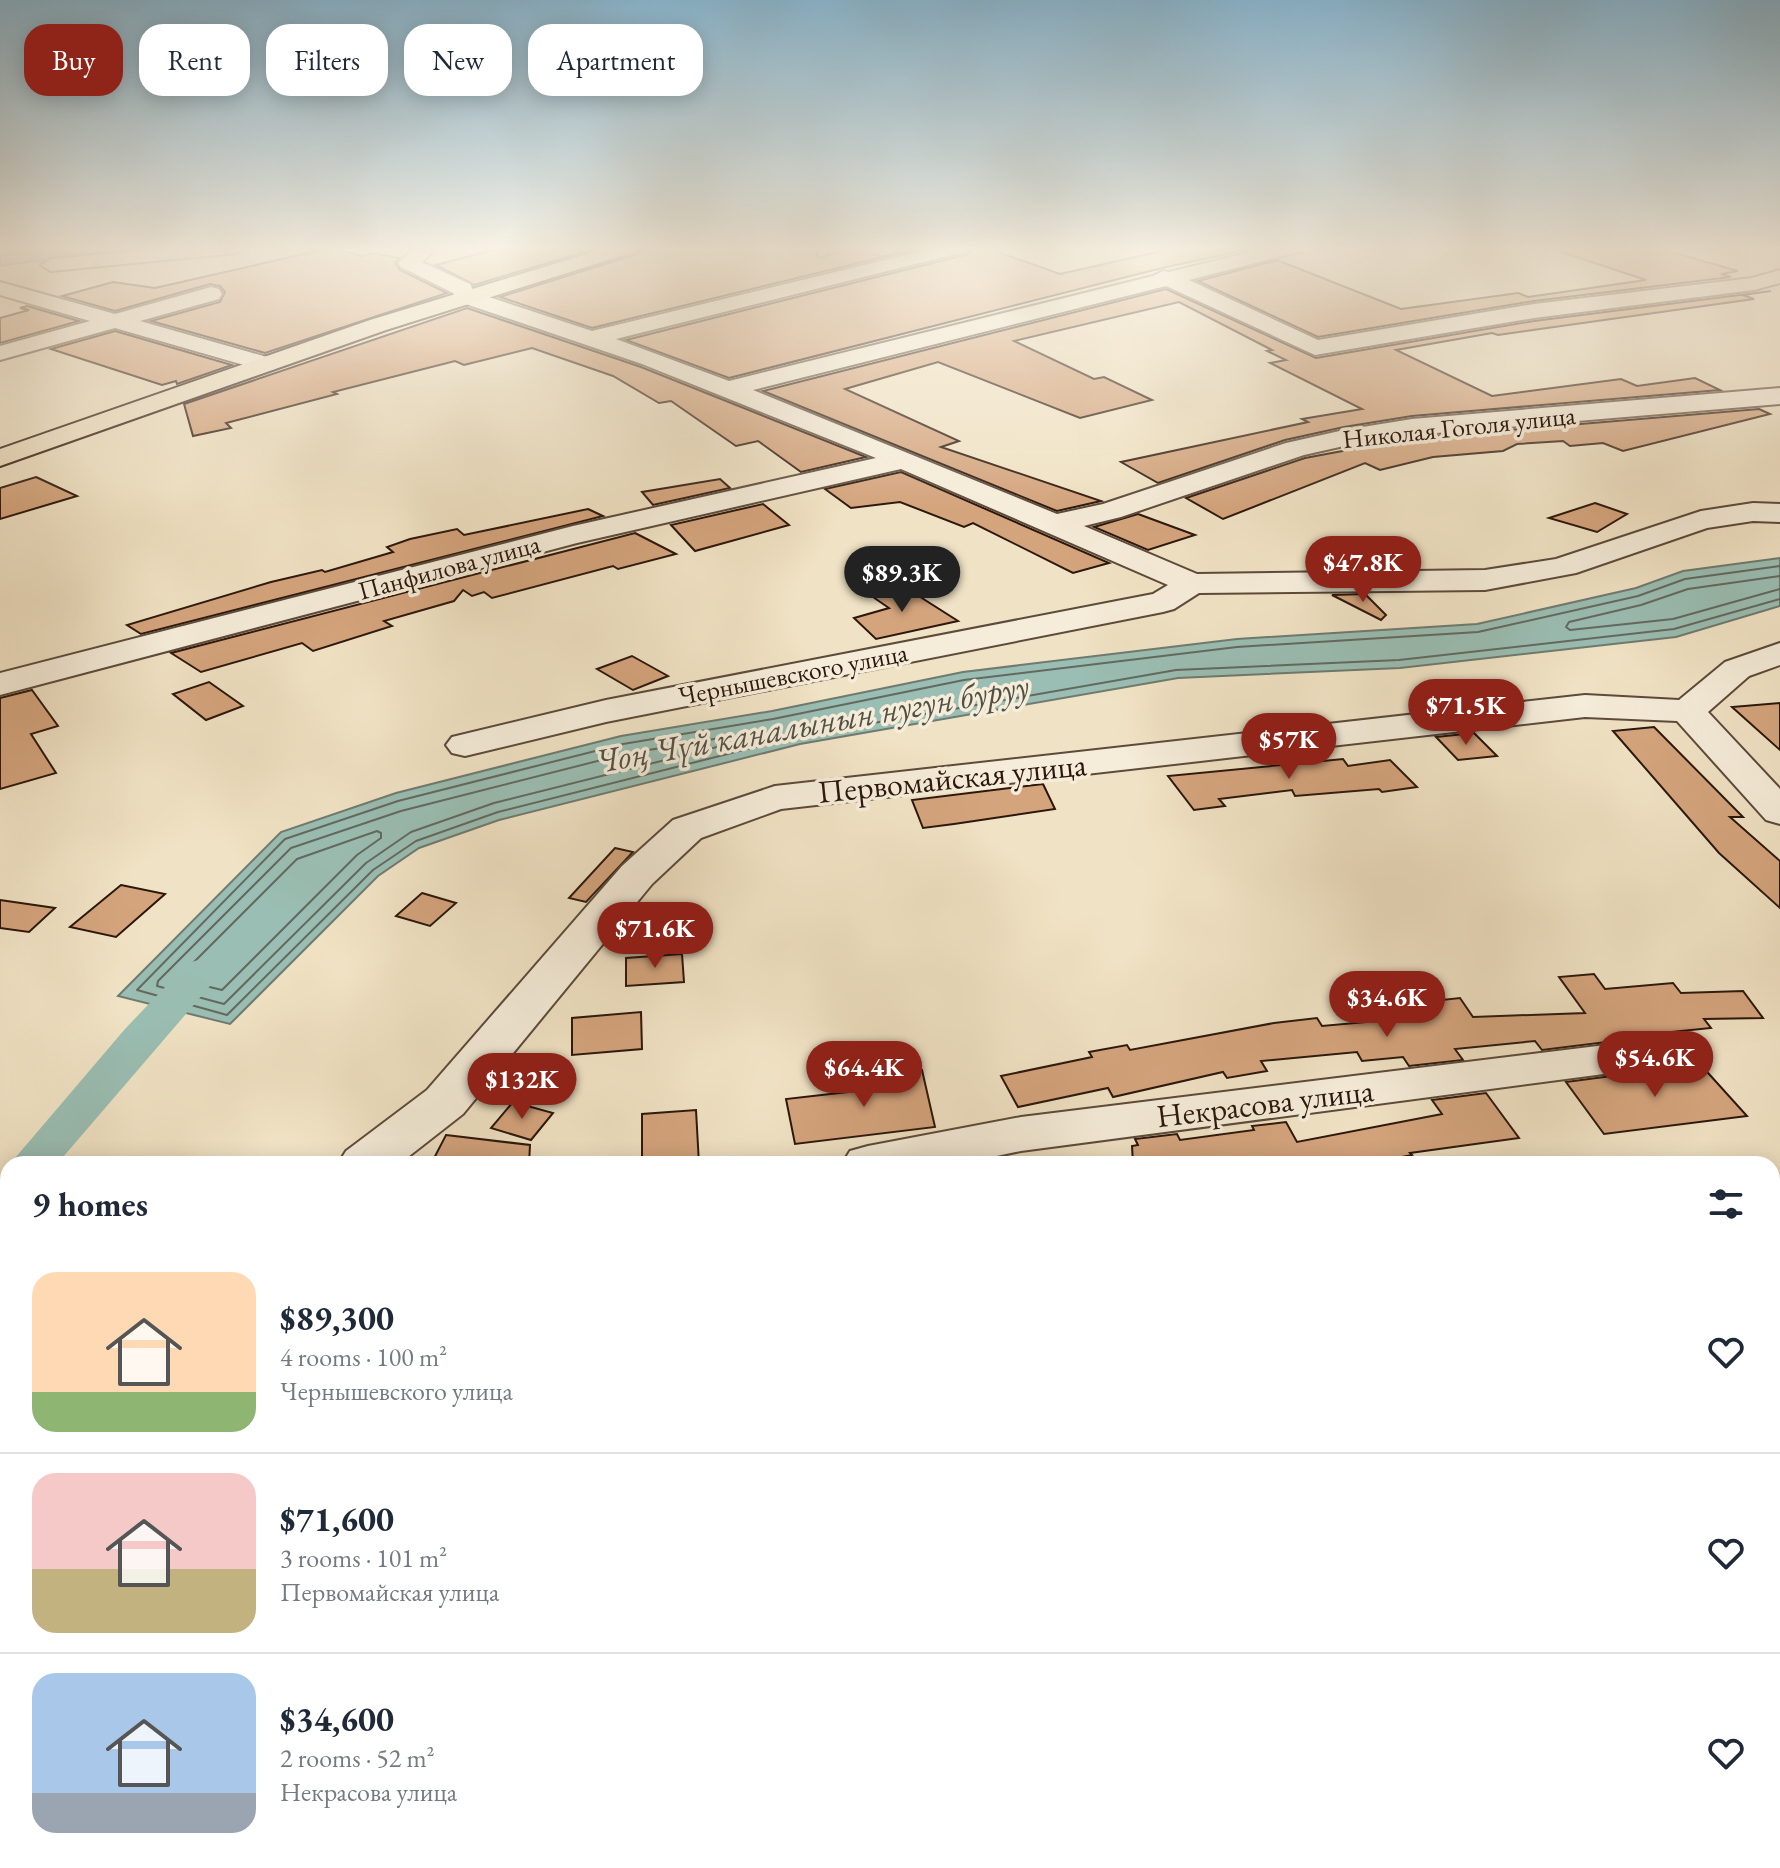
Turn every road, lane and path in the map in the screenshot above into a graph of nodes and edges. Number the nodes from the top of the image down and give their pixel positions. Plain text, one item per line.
1 (66, 334) edge
2 (163, 334) edge
3 (353, 334) edge
4 (586, 334) edge
5 (607, 334) edge
6 (939, 334) edge
7 (1287, 334) edge
8 (1397, 334) edge
9 (595, 337) junction
10 (0, 353) edge
11 (265, 364) junction
12 (729, 388) junction
13 (1780, 396) edge
14 (0, 458) edge
15 (900, 461) junction
16 (1780, 513) edge
17 (1054, 524) junction
18 (1192, 584) junction
19 (1780, 653) edge
20 (0, 684) edge
21 (1687, 711) junction
22 (465, 745) dead end
23 (1780, 812) edge
24 (1663, 1053) dead end
25 (374, 1156) edge
26 (909, 1156) edge

1 - 10 street
2 - 11 street
3 - 11 main road
4 - 9 street
5 - 9 street
6 - 12 street
7 - 8 street
9 - 12 street
11 - 14 main road
12 - 15 street
13 - 17 street, Николая Гоголя улица
15 - 17 street
15 - 20 street, Панфилова улица
16 - 18 street, Чернышевского улица
17 - 18 street
18 - 22 street, Чернышевского улица
19 - 21 street
21 - 23 street
21 - 25 street, Первомайская улица
24 - 26 street, Некрасова улица

